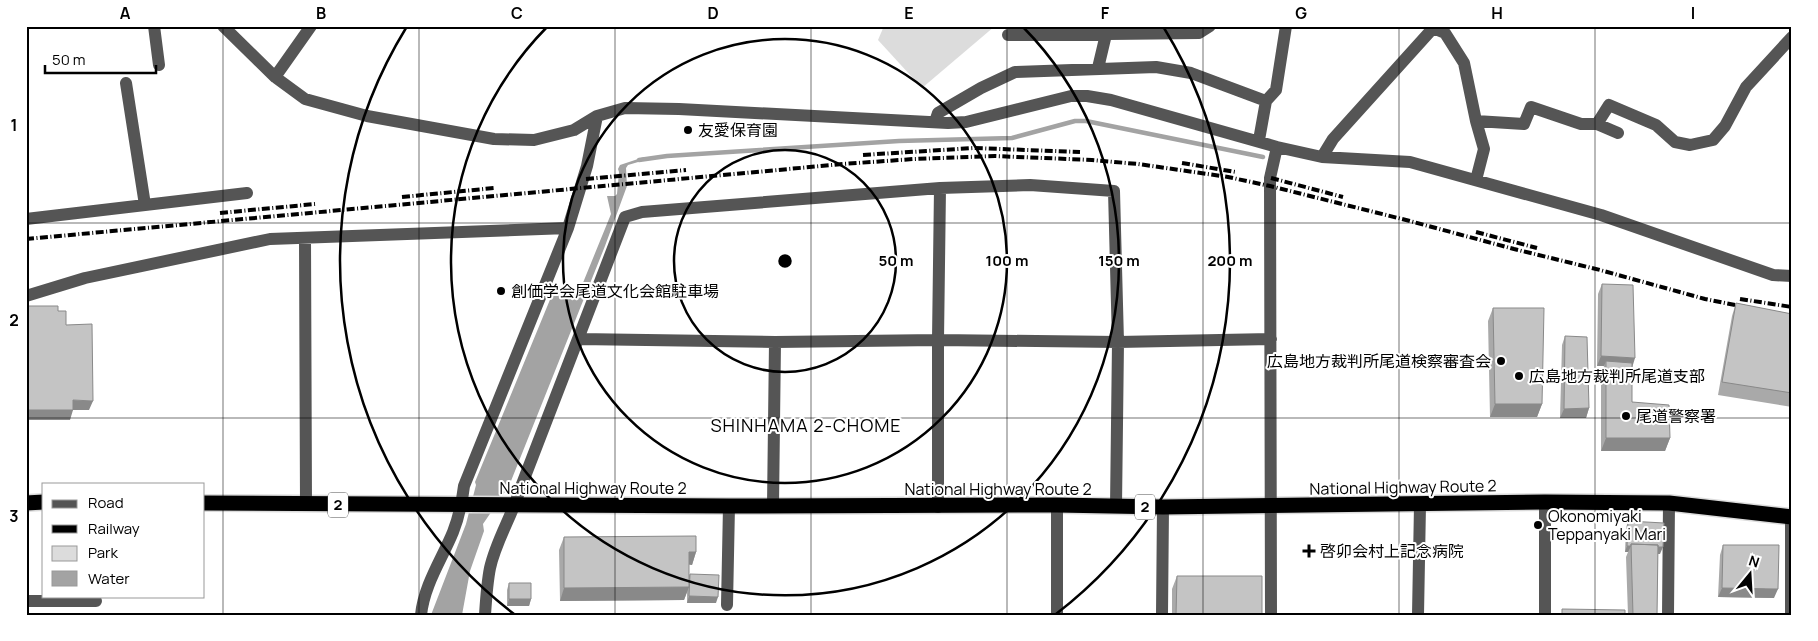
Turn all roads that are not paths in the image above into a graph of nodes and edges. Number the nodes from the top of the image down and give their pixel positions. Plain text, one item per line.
1 (154, 26) edge
2 (223, 26) edge
3 (311, 26) edge
4 (1210, 26) edge
5 (1286, 26) edge
6 (1434, 27) edge
7 (1107, 30) edge
8 (1008, 35) dead end
9 (1792, 37) edge
10 (159, 65) dead end
11 (1098, 68) junction
12 (276, 77) junction
13 (126, 83) dead end
14 (1266, 101) junction
15 (597, 116) junction
16 (1476, 121) junction
17 (935, 122) junction
18 (1597, 124) junction
19 (1618, 133) dead end
20 (1259, 140) junction
21 (1277, 146) junction
22 (1322, 157) junction
23 (1476, 180) junction
24 (940, 188) junction
25 (247, 193) dead end
26 (145, 205) junction
27 (26, 219) edge
28 (568, 228) junction
29 (305, 238) junction
30 (1792, 276) edge
31 (26, 296) edge
32 (579, 339) junction
33 (1271, 339) junction
34 (938, 340) junction
35 (775, 342) junction
36 (1118, 342) junction
37 (42, 502) edge
38 (1545, 502) junction
39 (26, 503) edge
40 (205, 503) edge
41 (1420, 504) junction
42 (1669, 504) junction
43 (306, 505) junction
44 (467, 505) junction
45 (773, 505) junction
46 (1057, 505) junction
47 (515, 506) junction
48 (729, 506) junction
49 (1116, 506) junction
50 (1271, 506) junction
51 (938, 507) junction
52 (1163, 507) junction
53 (1792, 517) edge
54 (96, 599) edge
55 (26, 601) edge
56 (728, 606) dead end
57 (96, 615) edge
58 (421, 615) edge
59 (484, 615) edge
60 (1057, 615) edge
61 (1162, 615) edge
62 (1272, 615) edge
63 (1418, 615) edge
64 (1545, 615) edge
65 (1668, 615) edge
66 (1792, 615) edge

1 - 10 street
2 - 12 street
3 - 12 street
4 - 7 street
5 - 14 street
6 - 16 street
6 - 22 street
7 - 8 street
7 - 11 street
9 - 18 street
11 - 14 street
11 - 17 street
12 - 15 street
13 - 26 street
14 - 20 street
15 - 17 street
15 - 28 street
16 - 18 street
16 - 23 street
17 - 20 street
18 - 19 street
20 - 21 street
21 - 22 street
21 - 33 street
22 - 23 street
23 - 30 street
24 - 32 street
24 - 34 street
24 - 36 street
25 - 26 street
26 - 27 street
28 - 29 street
28 - 44 street
29 - 31 street
29 - 43 street
32 - 35 street
32 - 47 street
33 - 36 street
33 - 50 street
34 - 35 street
34 - 36 street
34 - 51 street
35 - 45 street
36 - 49 street
37 - 39 highway
38 - 41 highway, National Highway Route 2 / 2
38 - 42 highway, National Highway Route 2 / 2
38 - 64 street
40 - 43 highway, National Highway Route 2 / 2
41 - 50 highway, National Highway Route 2 / 2
41 - 63 street
42 - 53 highway, National Highway Route 2 / 2
42 - 65 street
43 - 44 highway, National Highway Route 2 / 2
44 - 47 highway, National Highway Route 2 / 2
44 - 58 street
45 - 48 highway, National Highway Route 2 / 2
45 - 51 highway, National Highway Route 2 / 2
46 - 49 highway, National Highway Route 2 / 2
46 - 51 highway, National Highway Route 2 / 2
46 - 60 street
47 - 48 highway, National Highway Route 2 / 2
47 - 59 street
48 - 56 street
49 - 52 highway, National Highway Route 2 / 2
50 - 52 highway, National Highway Route 2 / 2
50 - 62 street
52 - 61 street
53 - 66 street
54 - 55 street
54 - 57 street

